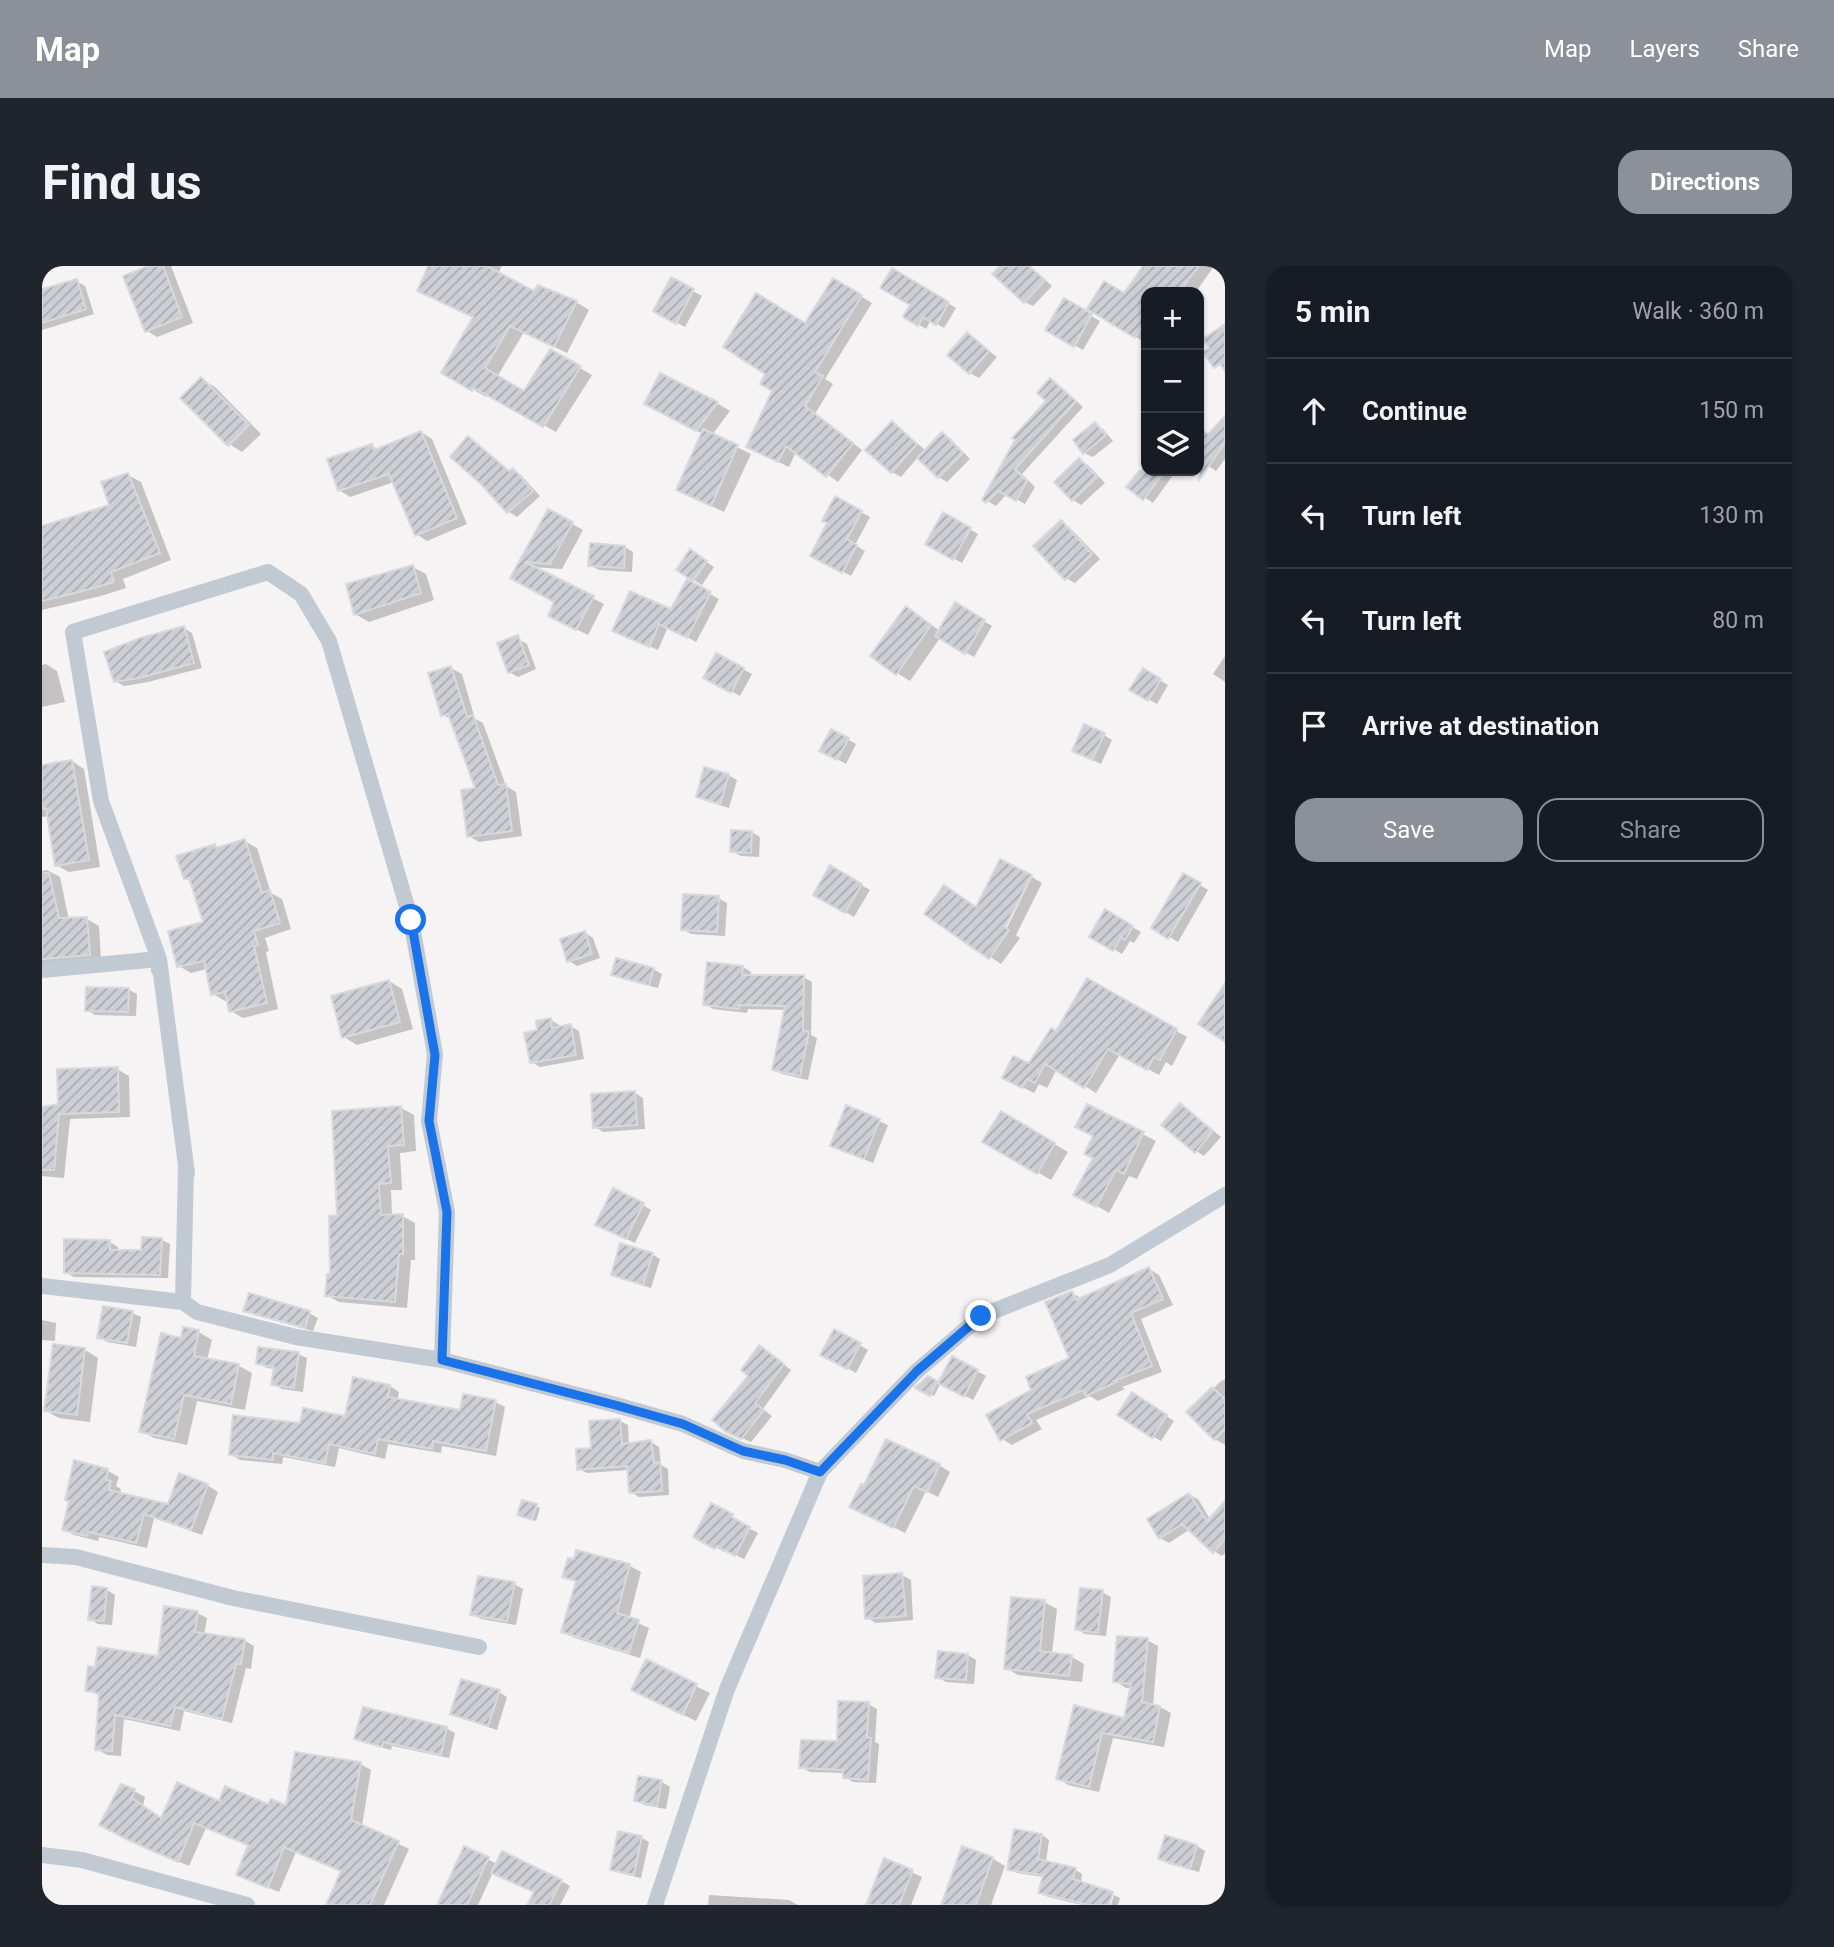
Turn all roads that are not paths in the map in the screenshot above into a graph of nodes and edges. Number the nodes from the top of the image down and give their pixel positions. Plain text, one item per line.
1 (159, 959) junction
2 (42, 970) edge
3 (1225, 1195) edge
4 (42, 1286) edge
5 (183, 1302) junction
6 (442, 1360) junction
7 (820, 1472) junction
8 (42, 1555) edge
9 (479, 1647) dead end
10 (42, 1855) edge
11 (247, 1905) edge
12 (655, 1905) edge

1 - 2 street
1 - 5 street
1 - 6 street
3 - 7 street
4 - 5 street
5 - 6 street
6 - 7 street
7 - 12 street
8 - 9 street
10 - 11 street

